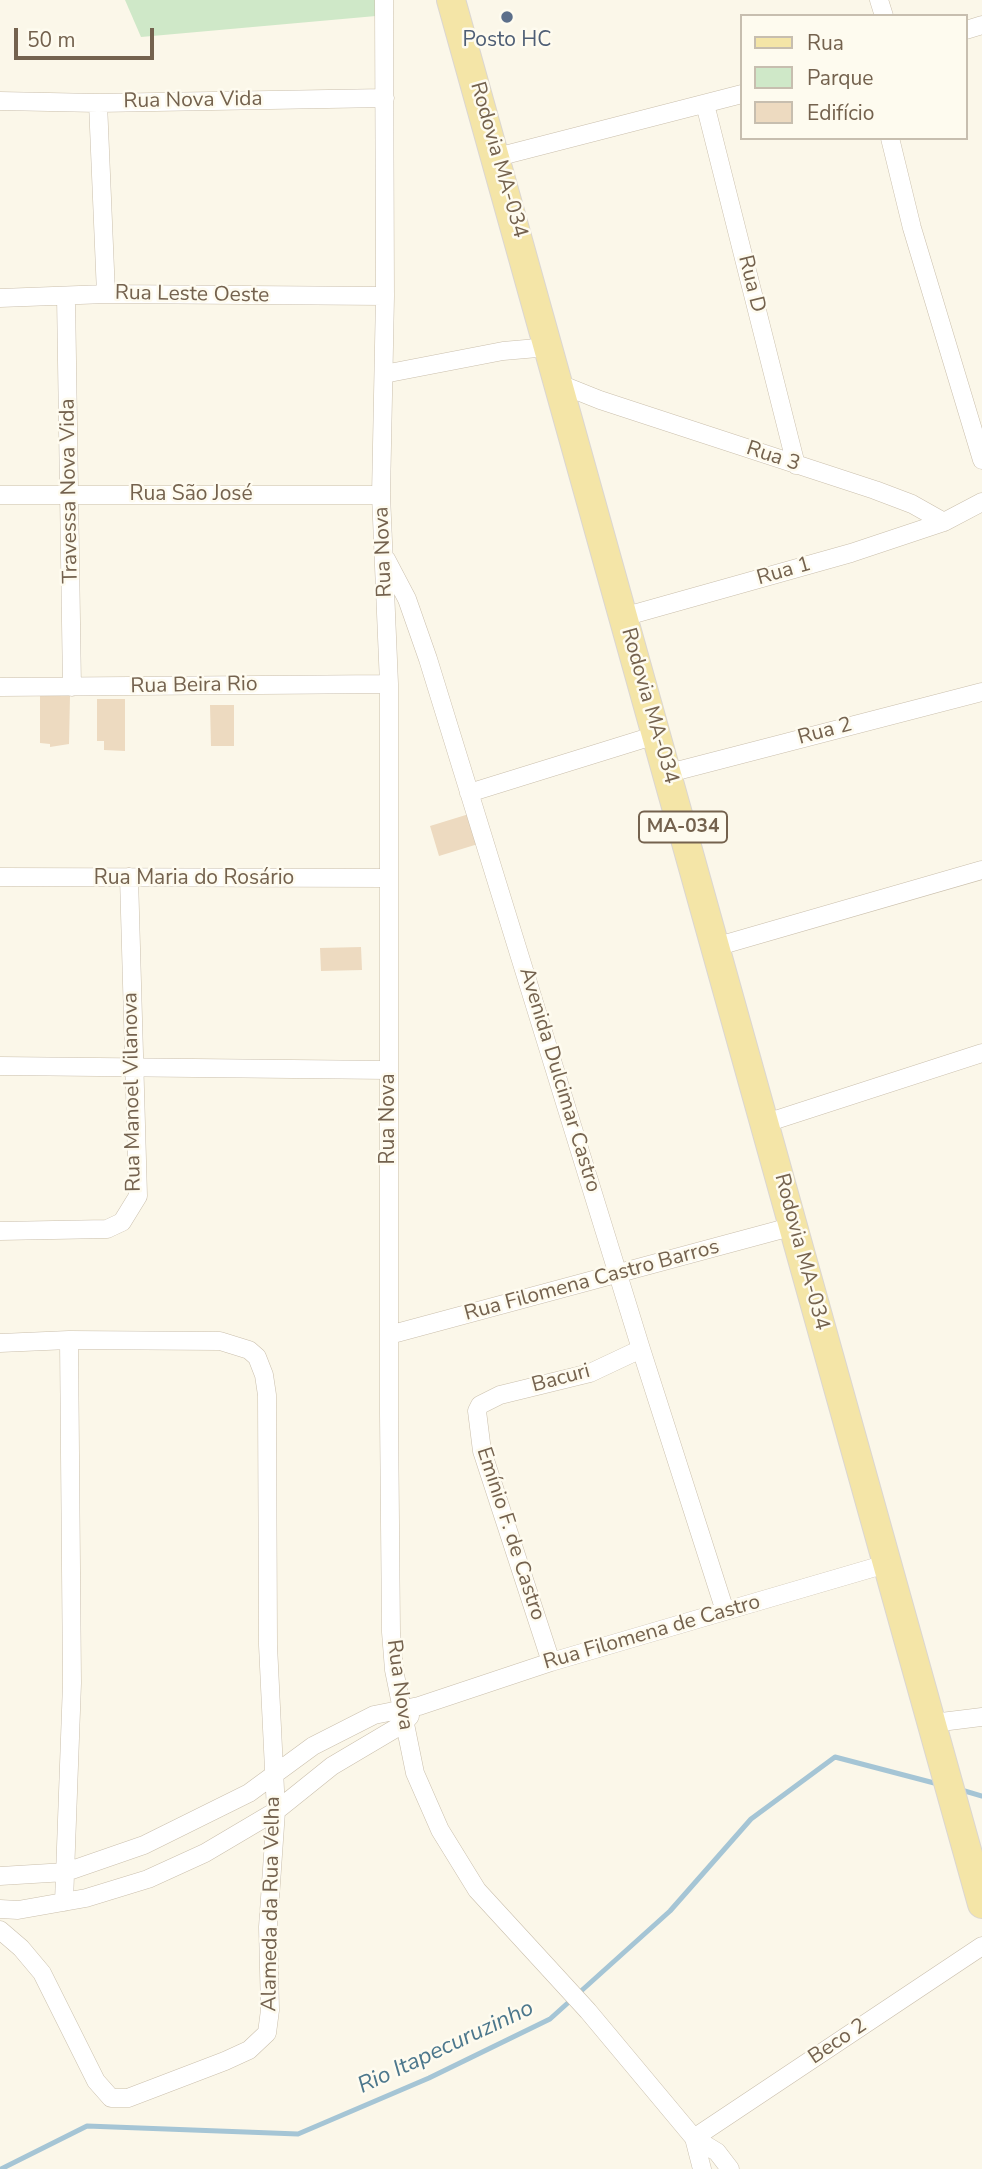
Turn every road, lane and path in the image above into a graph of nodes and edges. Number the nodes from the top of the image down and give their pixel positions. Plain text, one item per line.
1 (384, 0) edge
2 (451, 0) edge
3 (740, 95) edge
4 (385, 99) junction
5 (0, 101) edge
6 (98, 103) junction
7 (705, 104) junction
8 (890, 140) edge
9 (497, 157) junction
10 (106, 294) junction
11 (66, 296) junction
12 (385, 296) junction
13 (0, 298) edge
14 (549, 346) junction
15 (384, 374) junction
16 (559, 384) junction
17 (982, 460) edge
18 (796, 464) junction
19 (0, 495) edge
20 (71, 495) junction
21 (382, 495) junction
22 (982, 502) edge
23 (944, 522) junction
24 (383, 553) junction
25 (623, 617) junction
26 (389, 684) junction
27 (0, 687) edge
28 (72, 687) junction
29 (982, 692) edge
30 (656, 735) junction
31 (668, 773) junction
32 (469, 793) junction
33 (982, 870) edge
34 (0, 877) edge
35 (128, 877) junction
36 (388, 878) junction
37 (715, 947) junction
38 (982, 1053) edge
39 (0, 1066) edge
40 (133, 1067) junction
41 (389, 1070) junction
42 (766, 1123) junction
43 (794, 1226) junction
44 (0, 1231) edge
45 (619, 1273) junction
46 (389, 1335) junction
47 (69, 1340) junction
48 (0, 1343) edge
49 (641, 1349) junction
50 (480, 1405) joint
51 (886, 1564) junction
52 (725, 1611) junction
53 (551, 1662) junction
54 (419, 1706) joint
55 (402, 1716) junction
56 (982, 1717) edge
57 (933, 1723) junction
58 (275, 1777) junction
59 (276, 1811) junction
60 (65, 1872) junction
61 (0, 1877) edge
62 (64, 1902) junction
63 (982, 1904) edge
64 (0, 1909) edge
65 (0, 1930) edge
66 (982, 1946) edge
67 (694, 2138) junction
68 (702, 2169) edge
69 (730, 2169) edge

1 - 4 street, Rua Nova
2 - 9 main road, Rodovia MA-034 / MA-034
3 - 7 street
4 - 6 street, Rua Nova Vida
4 - 12 street, Rua Nova
5 - 6 street, Rua Nova Vida
6 - 10 street
7 - 9 street
7 - 18 street, Rua D
8 - 17 street
9 - 14 main road, Rodovia MA-034 / MA-034
10 - 11 street, Rua Leste Oeste
10 - 12 street, Rua Leste Oeste
11 - 13 street, Rua Leste Oeste
11 - 20 street, Travessa Nova Vida
12 - 15 street, Rua Nova
14 - 15 street
14 - 16 main road, Rodovia MA-034 / MA-034
15 - 21 street, Rua Nova
16 - 18 street, Rua 3
16 - 25 main road, Rodovia MA-034 / MA-034
18 - 23 street, Rua 3
19 - 20 street, Rua São José
20 - 21 street, Rua São José
20 - 28 street, Travessa Nova Vida
21 - 24 street, Rua Nova
22 - 23 street
23 - 25 street, Rua 1
24 - 26 street, Rua Nova
24 - 32 street, Avenida Dulcimar Castro
25 - 30 main road, Rodovia MA-034 / MA-034
26 - 28 street, Rua Beira Rio
26 - 36 street, Rua Nova
27 - 28 street, Rua Beira Rio
29 - 31 street, Rua 2
30 - 31 main road, Rodovia MA-034 / MA-034
30 - 32 street
31 - 37 main road, Rodovia MA-034 / MA-034
32 - 45 street, Avenida Dulcimar Castro
33 - 37 street
34 - 35 street, Rua Maria do Rosário
35 - 36 street, Rua Maria do Rosário
35 - 40 street, Rua Manoel Vilanova
36 - 41 street, Rua Nova
37 - 42 main road, Rodovia MA-034 / MA-034
38 - 42 street
39 - 40 street
40 - 41 street
40 - 44 street, Rua Manoel Vilanova
41 - 46 street, Rua Nova
42 - 43 main road, Rodovia MA-034 / MA-034
43 - 45 street, Rua Filomena Castro Barros
43 - 51 main road, Rodovia MA-034 / MA-034
45 - 46 street, Rua Filomena Castro Barros
45 - 49 street, Avenida Dulcimar Castro
46 - 55 street, Rua Nova
47 - 48 street, Alameda da Rua Velha
47 - 58 street, Alameda da Rua Velha
47 - 60 street
49 - 50 street, Bacuri
49 - 52 street, Avenida Dulcimar Castro
50 - 53 street, Emínio F. de Castro
51 - 52 street, Rua Filomena de Castro
51 - 57 main road, Rodovia MA-034 / MA-034
52 - 53 street, Rua Filomena de Castro
53 - 54 street, Rua Filomena de Castro
54 - 55 street, Alameda da Rua Velha
55 - 58 street, Alameda da Rua Velha
55 - 59 street
55 - 67 street, Rua Nova
56 - 57 street
57 - 63 main road, MA-034
58 - 59 street, Alameda da Rua Velha
58 - 60 street, Alameda da Rua Velha
59 - 62 street
59 - 65 street, Alameda da Rua Velha
60 - 61 street, Alameda da Rua Velha
60 - 62 street
62 - 64 street
66 - 67 street, Beco 2
67 - 68 street, Rua Nova
67 - 69 street, Rua Nova

